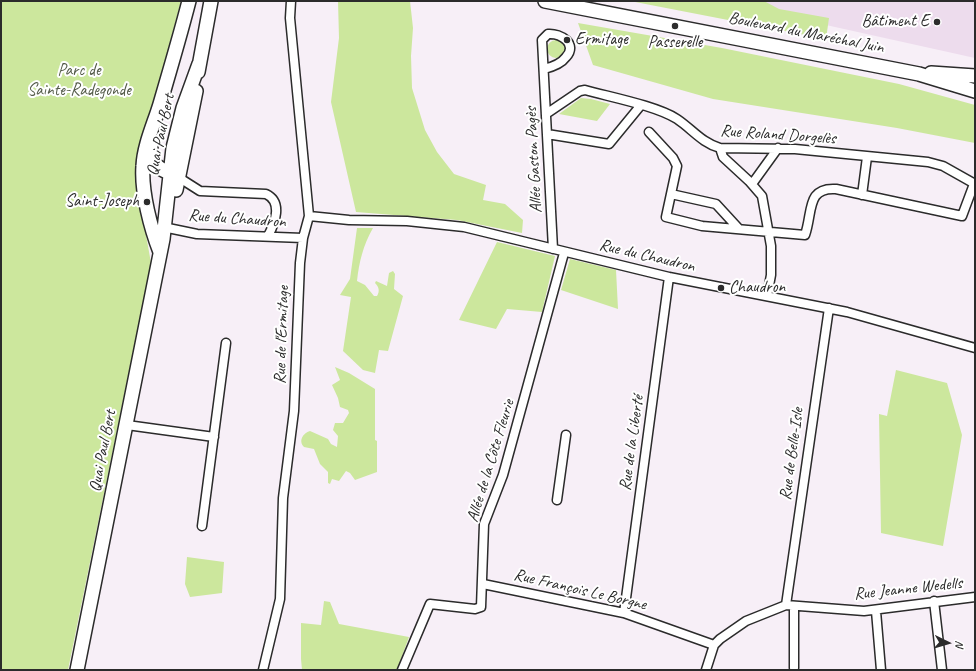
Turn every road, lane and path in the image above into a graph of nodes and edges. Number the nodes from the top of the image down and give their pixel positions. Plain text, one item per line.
1 (189, 1) edge
2 (211, 1) edge
3 (291, 1) edge
4 (544, 1) edge
5 (544, 70) junction
6 (919, 74) junction
7 (975, 76) edge
8 (975, 91) edge
9 (641, 105) junction
10 (157, 112) junction
11 (546, 114) junction
12 (649, 132) dead end
13 (547, 134) junction
14 (720, 148) junction
15 (778, 148) junction
16 (867, 157) junction
17 (174, 175) junction
18 (752, 184) junction
19 (974, 184) edge
20 (671, 194) junction
21 (862, 194) junction
22 (309, 216) junction
23 (739, 229) junction
24 (769, 233) junction
25 (166, 234) junction
26 (268, 236) junction
27 (303, 238) junction
28 (553, 249) junction
29 (160, 253) junction
30 (564, 253) junction
31 (670, 277) junction
32 (767, 296) junction
33 (829, 308) junction
34 (226, 343) dead end
35 (975, 348) edge
36 (127, 425) junction
37 (566, 435) dead end
38 (214, 437) junction
39 (557, 500) dead end
40 (202, 526) dead end
41 (483, 584) junction
42 (975, 597) edge
43 (934, 602) junction
44 (790, 606) junction
45 (876, 611) junction
46 (624, 613) junction
47 (714, 645) junction
48 (794, 668) dead end
49 (77, 670) edge
50 (263, 670) edge
51 (402, 670) edge
52 (706, 670) edge
53 (881, 670) edge
54 (942, 670) edge

1 - 10 main road
2 - 17 main road, Quai Paul Bert
3 - 22 street, Rue de l'Ermitage
4 - 6 main road, Boulevard du Maréchal Juin
5 - 5 street, Allée Gaston Pagès
5 - 11 street, Allée Gaston Pagès
6 - 7 main road, Boulevard du Maréchal Juin
6 - 8 main road, Boulevard du Maréchal Juin
9 - 11 street, Rue Roland Dorgelès
9 - 13 street
9 - 14 street, Rue Roland Dorgelès
10 - 17 main road
10 - 29 main road
11 - 13 street, Allée Gaston Pagès
12 - 20 street
13 - 28 street, Allée Gaston Pagès
14 - 15 street, Rue Roland Dorgelès
14 - 18 street
15 - 16 street, Rue Roland Dorgelès
15 - 18 street
16 - 19 street, Rue Roland Dorgelès
16 - 21 street
17 - 25 main road, Quai Paul Bert
17 - 26 street
18 - 24 street
19 - 21 street
20 - 23 street
20 - 23 street
21 - 24 street
22 - 27 street, Rue de l'Ermitage
22 - 28 street, Rue du Chaudron
23 - 24 street
24 - 32 street
25 - 26 street, Rue du Chaudron
25 - 29 main road, Quai Paul Bert
26 - 27 street, Rue du Chaudron
27 - 50 street, Rue de l'Ermitage
28 - 30 street, Rue du Chaudron
29 - 36 main road, Quai Paul Bert
30 - 31 street, Rue du Chaudron
30 - 41 street, Allée de la Côte Fleurie
31 - 32 street, Rue du Chaudron
31 - 46 street, Rue de la Liberté
32 - 33 street, Rue du Chaudron
33 - 35 street, Rue du Chaudron
33 - 44 street, Rue de Belle-Isle
34 - 38 street
36 - 38 street
36 - 49 main road, Quai Paul Bert
37 - 39 street
38 - 40 street
41 - 46 street, Rue François Le Borgne
41 - 51 street, Allée de la Côte Fleurie
42 - 43 street, Rue Jeanne Wedells
43 - 45 street, Rue Jeanne Wedells
43 - 54 street
44 - 45 street, Rue Jeanne Wedells
44 - 47 street, Rue Jeanne Wedells
44 - 48 street, Rue de Belle-Isle
45 - 53 street
46 - 47 street, Rue François Le Borgne
47 - 52 street

